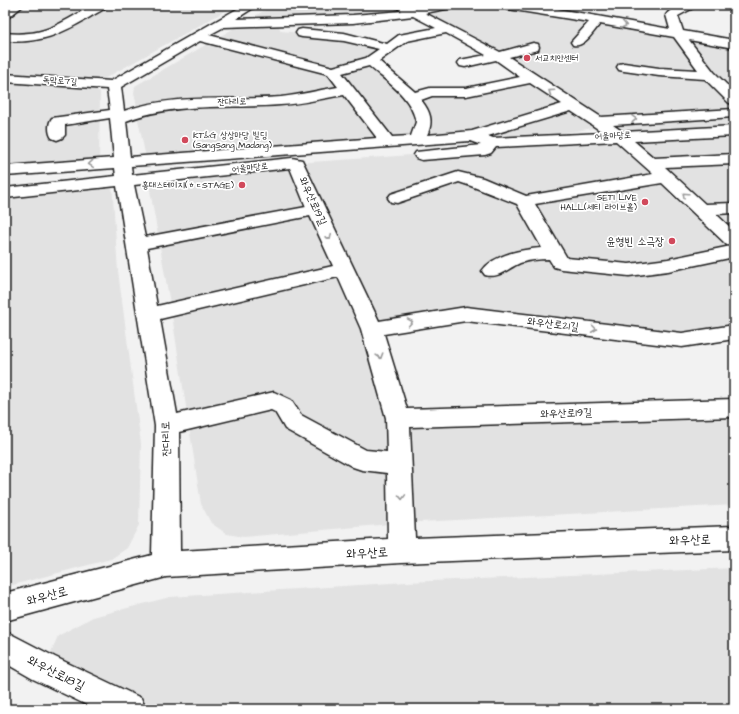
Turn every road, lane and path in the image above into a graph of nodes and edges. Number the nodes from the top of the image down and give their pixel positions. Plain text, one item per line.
1 (18, 5) edge
2 (102, 5) edge
3 (252, 5) edge
4 (400, 5) edge
5 (451, 5) edge
6 (502, 5) edge
7 (691, 5) edge
8 (731, 5) edge
9 (734, 6) edge
10 (351, 7) dead end
11 (669, 10) edge
12 (535, 11) edge
13 (414, 13) junction
14 (5, 14) edge
15 (373, 18) junction
16 (597, 20) junction
17 (277, 22) junction
18 (220, 24) junction
19 (447, 28) junction
20 (677, 33) junction
21 (198, 36) junction
22 (5, 37) edge
23 (577, 42) dead end
24 (734, 44) edge
25 (533, 46) dead end
26 (389, 48) junction
27 (498, 56) junction
28 (371, 61) junction
29 (464, 63) dead end
30 (624, 67) dead end
31 (333, 71) junction
32 (709, 75) junction
33 (5, 78) edge
34 (531, 79) junction
35 (114, 85) junction
36 (347, 90) junction
37 (413, 98) junction
38 (734, 100) edge
39 (572, 106) junction
40 (734, 114) edge
41 (118, 115) junction
42 (596, 122) junction
43 (734, 131) edge
44 (57, 135) dead end
45 (472, 136) junction
46 (619, 136) junction
47 (417, 140) junction
48 (388, 142) junction
49 (492, 143) junction
50 (734, 159) edge
51 (296, 163) junction
52 (650, 163) junction
53 (5, 171) edge
54 (124, 171) junction
55 (666, 177) junction
56 (5, 183) edge
57 (5, 193) edge
58 (397, 198) dead end
59 (524, 200) junction
60 (734, 208) edge
61 (316, 210) junction
62 (702, 210) junction
63 (734, 241) edge
64 (136, 244) junction
65 (734, 251) edge
66 (556, 253) junction
67 (344, 269) junction
68 (492, 271) dead end
69 (148, 315) junction
70 (372, 329) junction
71 (734, 332) edge
72 (734, 408) edge
73 (398, 418) junction
74 (167, 426) junction
75 (400, 464) junction
76 (734, 538) edge
77 (401, 551) junction
78 (166, 564) junction
79 (5, 608) edge
80 (5, 646) edge
81 (130, 709) edge

1 - 14 street
2 - 22 street
3 - 18 street
4 - 13 street
5 - 13 street
6 - 12 street
7 - 11 street
8 - 9 street
10 - 15 street
11 - 20 street
12 - 16 street
13 - 15 street
13 - 19 street
15 - 17 street
16 -> 20 street
16 - 23 street
17 - 18 street
17 - 26 street
18 - 21 street
19 - 26 street
19 - 27 street
20 - 24 street
20 - 32 street
21 - 31 street
21 - 35 street
25 - 27 street
26 - 28 street
27 - 29 street
27 - 34 street
28 - 31 street
28 - 37 street
30 - 32 street
31 - 36 street
32 - 38 street
33 - 35 street, 독막로7길
34 - 37 street
39 -> 34 street
35 - 41 street, 잔다리로
36 - 41 street, 잔다리로
36 - 48 street
37 - 47 street
39 - 42 street
39 - 45 street
42 -> 40 street
41 - 44 street, 잔다리로
41 - 54 street, 잔다리로
42 - 46 street
43 - 46 street, 어울마당로
45 - 47 street, 어울마당로
45 - 49 street, 어울마당로
46 - 49 street, 어울마당로
46 - 52 street
47 - 48 street, 어울마당로
48 - 54 street, 어울마당로
49 - 51 street, 어울마당로
49 - 54 street
50 - 52 street
51 - 54 street, 어울마당로
51 - 61 street, 와우산로19길
52 - 55 street
54 -> 53 street, 어울마당로
54 - 56 street
54 - 57 street, 어울마당로
54 - 64 street, 잔다리로
55 - 59 street
62 -> 55 street
58 - 59 street
59 - 66 street
60 - 62 street
61 - 64 street
61 -> 67 street, 와우산로19길
62 - 63 street
64 - 69 street, 잔다리로
65 - 66 street
66 - 68 street
67 - 69 street
67 - 70 street, 와우산로19길
69 - 74 street, 잔다리로
70 -> 71 street, 와우산로21길
70 -> 73 street, 와우산로19길
72 - 73 street, 와우산로19길
73 - 75 street, 와우산로19길
74 - 75 street
74 - 78 street, 잔다리로
75 -> 77 street, 와우산로19길
76 - 77 street, 와우산로
77 - 78 street, 와우산로
78 - 79 street, 와우산로
80 - 81 street, 와우산로18길

